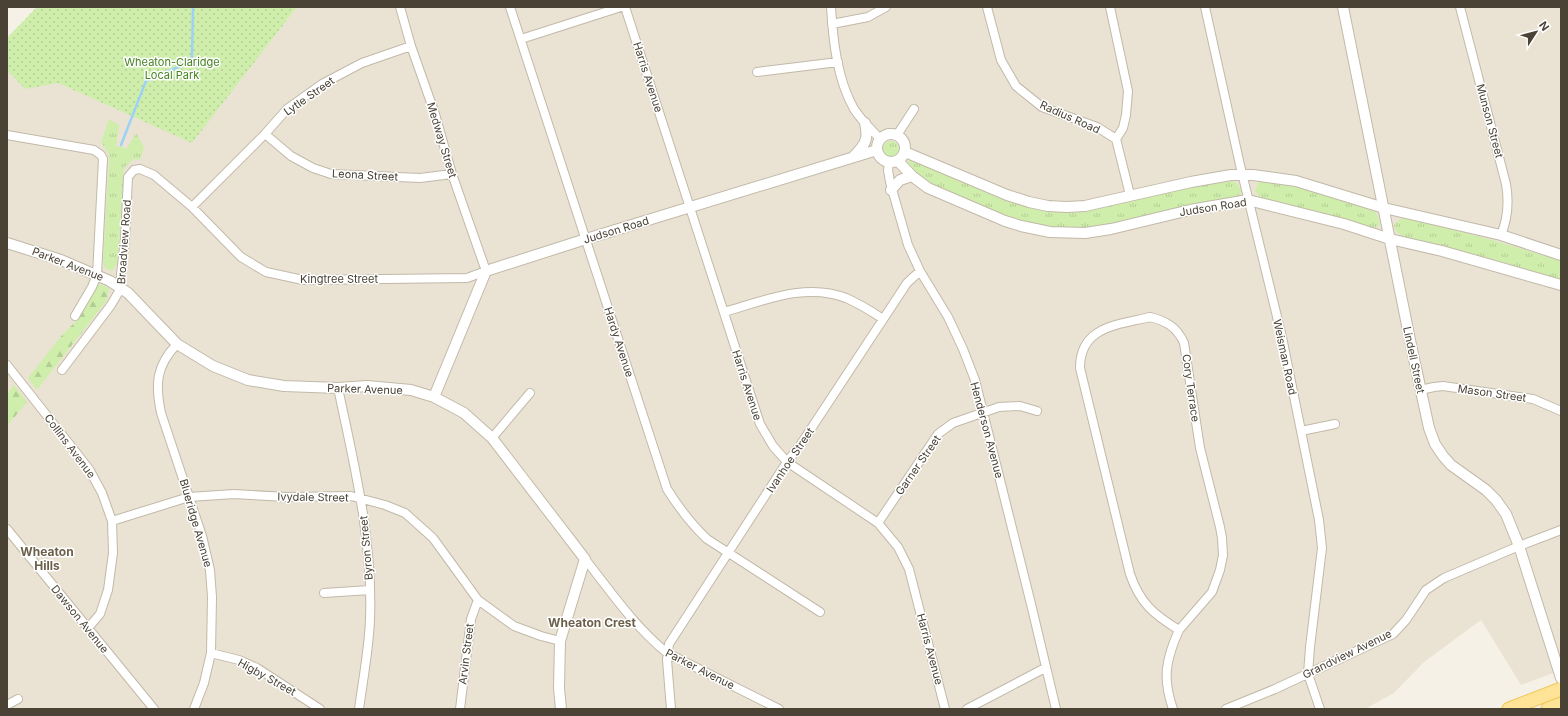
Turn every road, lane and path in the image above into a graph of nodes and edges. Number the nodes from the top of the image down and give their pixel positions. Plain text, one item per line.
1 (400, 7) edge
2 (510, 7) edge
3 (621, 7) edge
4 (625, 7) edge
5 (831, 7) edge
6 (886, 7) edge
7 (987, 7) edge
8 (1110, 7) edge
9 (1205, 7) edge
10 (1343, 7) edge
11 (1460, 7) edge
12 (832, 24) junction
13 (521, 39) junction
14 (411, 46) junction
15 (838, 62) junction
16 (758, 72) dead end
17 (914, 109) dead end
18 (865, 123) junction
19 (265, 134) junction
20 (7, 135) edge
21 (897, 135) junction
22 (880, 139) junction
23 (1116, 139) junction
24 (877, 150) junction
25 (905, 152) junction
26 (854, 157) junction
27 (894, 162) junction
28 (134, 170) joint
29 (452, 174) junction
30 (1242, 174) junction
31 (912, 176) junction
32 (891, 190) junction
33 (1130, 195) junction
34 (1248, 200) junction
35 (192, 207) junction
36 (690, 207) junction
37 (1384, 208) junction
38 (1501, 235) junction
39 (586, 239) junction
40 (1390, 239) junction
41 (7, 243) edge
42 (1561, 255) edge
43 (920, 271) junction
44 (486, 272) junction
45 (97, 275) junction
46 (1561, 285) edge
47 (121, 288) junction
48 (724, 312) junction
49 (75, 316) dead end
50 (883, 319) junction
51 (177, 344) junction
52 (7, 365) edge
53 (62, 370) dead end
54 (338, 388) junction
55 (1420, 390) junction
56 (530, 393) dead end
57 (434, 397) junction
58 (1561, 410) edge
59 (1037, 411) dead end
60 (983, 412) junction
61 (1335, 424) dead end
62 (1301, 431) junction
63 (492, 438) junction
64 (787, 462) junction
65 (190, 497) junction
66 (361, 499) junction
67 (112, 521) junction
68 (878, 522) junction
69 (7, 529) edge
70 (1561, 530) edge
71 (1519, 546) junction
72 (728, 554) junction
73 (585, 559) junction
74 (370, 590) junction
75 (324, 593) dead end
76 (478, 600) junction
77 (820, 612) dead end
78 (88, 628) junction
79 (1178, 630) junction
80 (560, 641) junction
81 (211, 653) junction
82 (667, 653) junction
83 (1045, 668) junction
84 (1308, 674) junction
85 (1561, 678) edge
86 (1561, 689) edge
87 (18, 700) dead end
88 (1561, 704) edge
89 (7, 705) edge
90 (154, 709) edge
91 (194, 709) edge
92 (320, 709) edge
93 (359, 709) edge
94 (460, 709) edge
95 (561, 709) edge
96 (671, 709) edge
97 (779, 709) edge
98 (945, 709) edge
99 (966, 709) edge
100 (1056, 709) edge
101 (1173, 709) edge
102 (1226, 709) edge
103 (1320, 709) edge
104 (1508, 709) edge
105 (1548, 709) edge

1 - 14 street, Medway Street
2 - 13 street, Hardy Avenue
3 - 13 street
4 - 36 street, Harris Avenue
5 - 12 street
6 - 12 street
7 - 23 street, Radius Road
8 - 23 street
9 - 30 street, Weisman Road
10 - 37 street, Lindell Street
11 - 38 street, Munson Street
12 - 15 street
13 - 39 street, Hardy Avenue
14 - 19 street, Lytle Street
14 - 29 street, Medway Street
15 - 16 street
15 - 18 street
17 - 21 street
18 - 22 street
18 - 26 street
19 - 29 street, Leona Street
19 - 35 street, Lytle Street
20 - 45 street
21 - 22 street
21 - 25 street
22 - 24 street
23 - 33 street
24 - 26 street, Judson Road
24 - 27 street
25 - 27 street
25 - 33 street
26 - 36 street, Judson Road
27 - 31 street, Judson Road
27 - 32 street, Henderson Avenue
28 - 35 street, Kingtree Street
28 - 47 street, Broadview Road
29 - 44 street, Medway Street
30 - 33 street
30 - 34 street, Weisman Road
30 - 37 street
31 - 32 street
31 - 34 street, Judson Road
32 - 43 street, Henderson Avenue
34 - 40 street, Judson Road
34 - 62 street, Weisman Road
35 - 44 street, Kingtree Street
36 - 39 street, Judson Road
36 - 48 street, Harris Avenue
37 - 38 street
37 - 40 street, Lindell Street
38 - 42 street
39 - 44 street, Judson Road
39 - 72 street, Hardy Avenue
40 - 46 street, Judson Road
40 - 55 street, Lindell Street
41 - 45 street, Parker Avenue
43 - 50 street, Ivanhoe Street
43 - 60 street, Henderson Avenue
44 - 57 street
45 - 47 street, Parker Avenue
45 - 49 street
47 - 51 street, Parker Avenue
47 - 53 street, Broadview Road
48 - 50 street
48 - 64 street, Harris Avenue
50 - 64 street, Ivanhoe Street
51 - 54 street, Parker Avenue
51 - 65 street, Blueridge Avenue
52 - 67 street, Collins Avenue
54 - 57 street, Parker Avenue
54 - 66 street, Byron Street
55 - 58 street, Mason Street
55 - 71 street, Lindell Street
56 - 63 street
57 - 63 street, Parker Avenue
59 - 60 street, Garner Street
60 - 68 street, Garner Street
60 - 83 street, Henderson Avenue
61 - 62 street
62 - 84 street, Weisman Road
63 - 73 street, Parker Avenue
64 - 68 street, Harris Avenue
64 - 72 street, Ivanhoe Street
65 - 66 street, Ivydale Street
65 - 67 street, Ivydale Street
65 - 81 street, Blueridge Avenue
66 - 74 street, Byron Street
66 - 76 street, Ivydale Street
67 - 78 street, Collins Avenue
68 - 98 street, Harris Avenue
69 - 78 street, Dawson Avenue
70 - 71 street, Grandview Avenue
71 - 84 street, Grandview Avenue
71 - 85 street, Lindell Street
72 - 77 street, Hardy Avenue
72 - 82 street, Ivanhoe Street
73 - 80 street
73 - 82 street, Parker Avenue
74 - 75 street
74 - 93 street, Byron Street
76 - 80 street, Ivydale Street
76 - 94 street, Arvin Street
78 - 90 street, Dawson Avenue
79 - 79 street, Cory Terrace
79 - 101 street, Cory Terrace
80 - 95 street
81 - 91 street, Blueridge Avenue
81 - 92 street, Higby Street
82 - 96 street
82 - 97 street, Parker Avenue
83 - 99 street
83 - 100 street, Henderson Avenue
84 - 102 street, Grandview Avenue
84 - 103 street, Weisman Road
86 - 104 main road
87 - 89 street
88 - 105 main road

